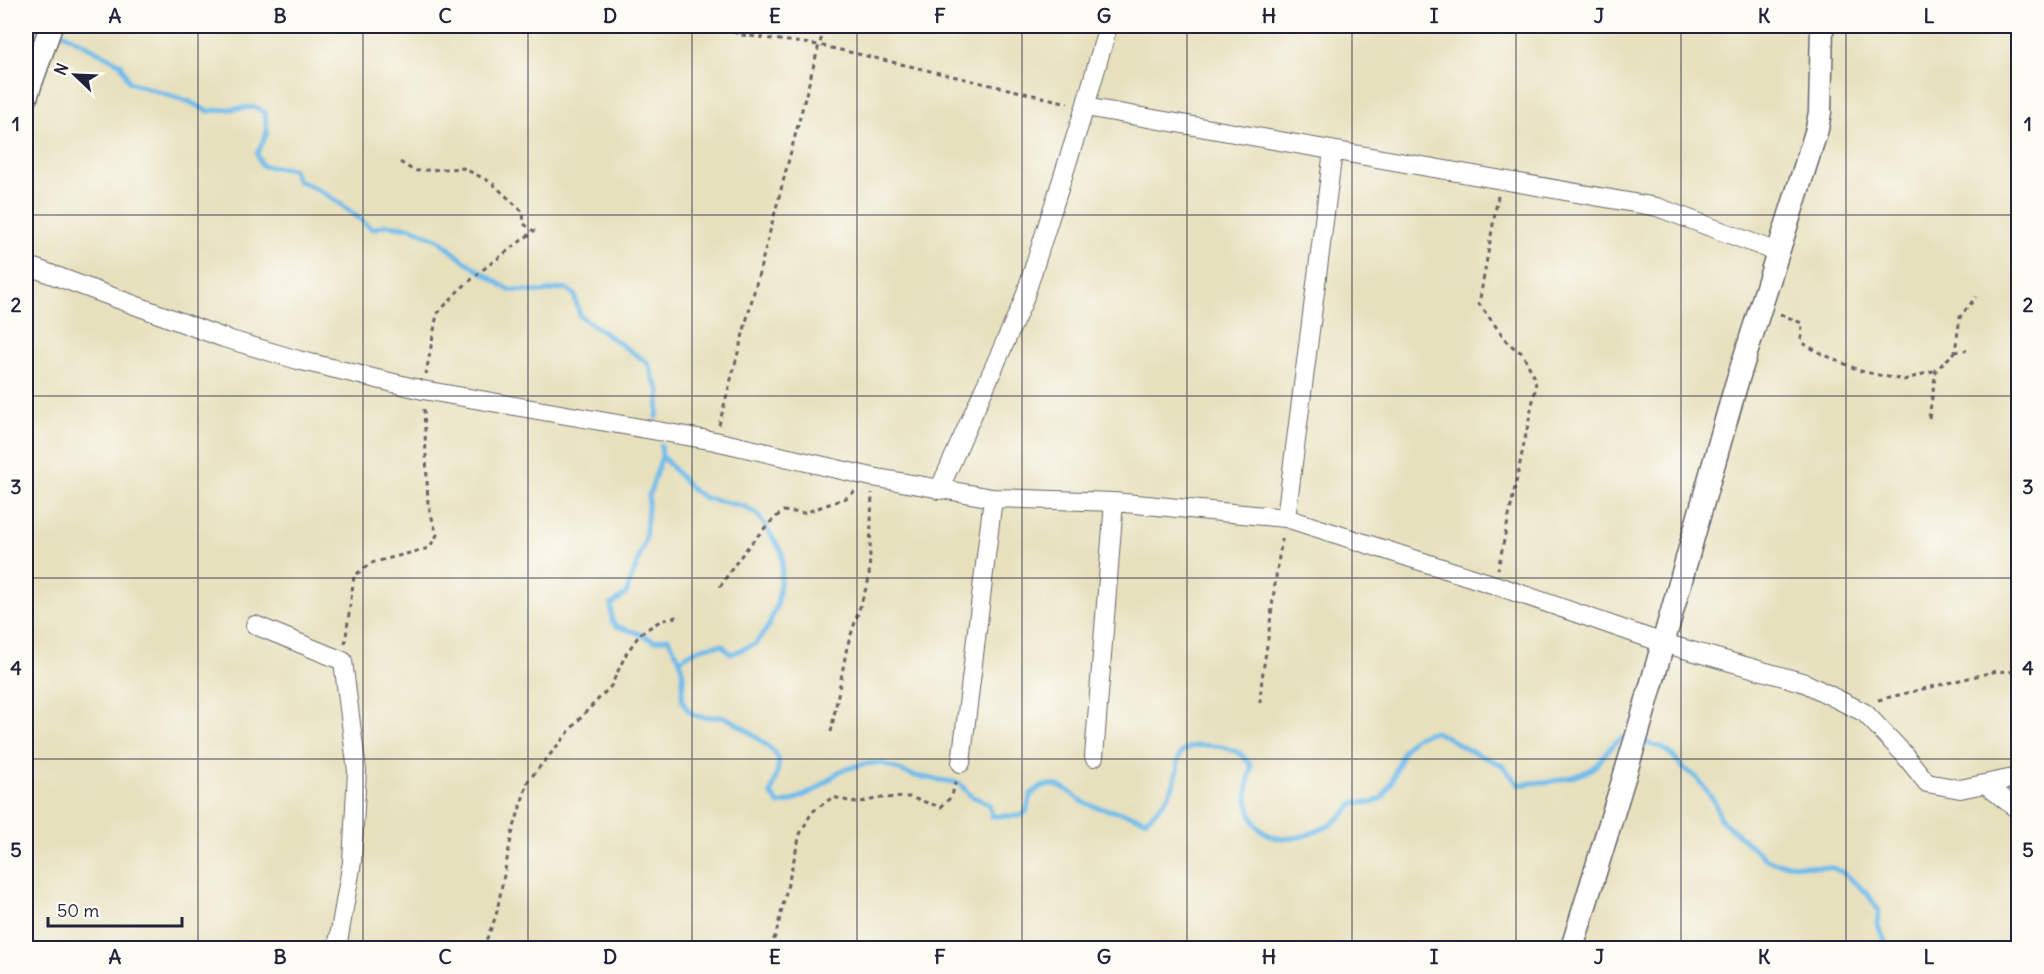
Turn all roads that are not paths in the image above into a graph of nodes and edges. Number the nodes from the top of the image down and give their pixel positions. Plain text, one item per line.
1 (51, 26) edge
2 (1108, 26) edge
3 (1822, 26) edge
4 (26, 97) edge
5 (1085, 107) junction
6 (1333, 150) junction
7 (1777, 252) junction
8 (26, 265) edge
9 (939, 490) junction
10 (993, 498) junction
11 (1114, 502) junction
12 (1286, 518) junction
13 (255, 625) dead end
14 (1663, 643) junction
15 (1094, 757) dead end
16 (961, 763) road end
17 (2019, 777) edge
18 (1985, 784) junction
19 (2019, 810) edge
20 (337, 948) edge
21 (1572, 948) edge

1 - 4 street
2 - 5 street
3 - 7 street
5 - 6 street
5 - 9 street
6 - 7 street
6 - 12 street
7 - 14 street
8 - 9 street
9 - 10 street
10 - 11 street
10 - 16 street
11 - 12 street
11 - 15 street
12 - 14 street
13 - 20 street
14 - 18 street
14 - 21 street
17 - 18 street
18 - 19 street

